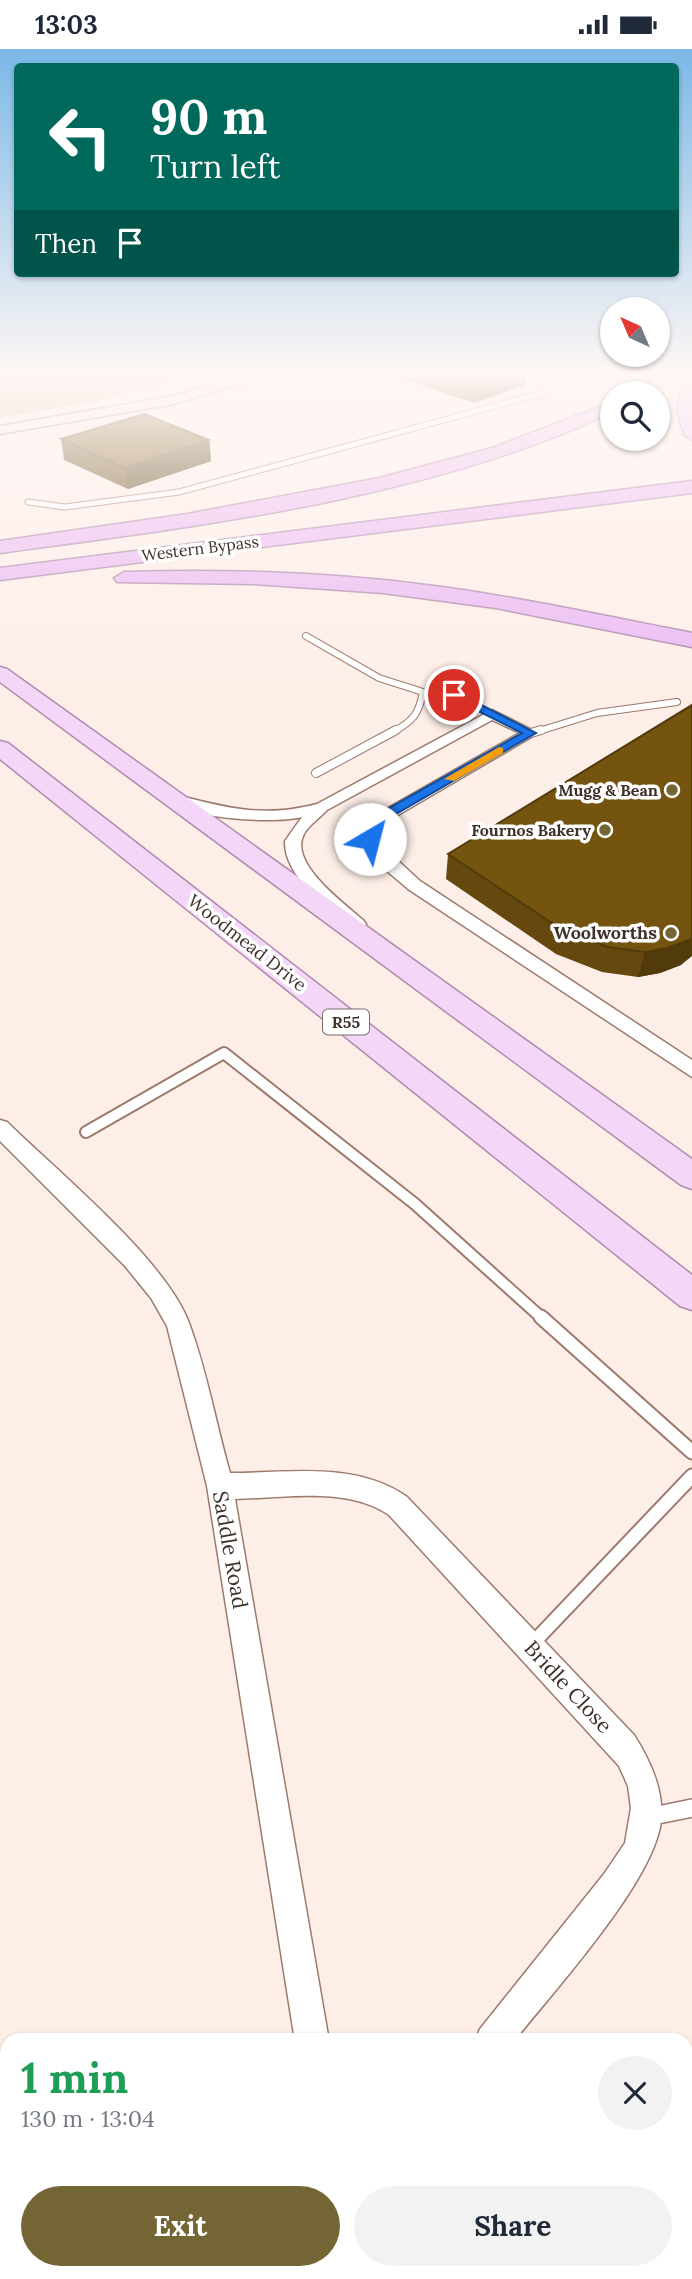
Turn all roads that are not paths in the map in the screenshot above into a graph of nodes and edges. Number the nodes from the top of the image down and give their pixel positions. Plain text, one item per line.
1 (237, 476) edge
2 (409, 476) edge
3 (629, 476) edge
4 (688, 477) edge
5 (514, 494) junction
6 (28, 502) dead end
7 (0, 547) edge
8 (0, 557) edge
9 (0, 574) edge
10 (0, 585) edge
11 (306, 636) dead end
12 (692, 642) edge
13 (0, 673) edge
14 (423, 692) junction
15 (677, 702) dead end
16 (492, 714) junction
17 (531, 733) junction
18 (0, 748) edge
19 (316, 773) dead end
20 (166, 796) junction
21 (322, 807) junction
22 (391, 957) junction
23 (692, 1070) edge
24 (0, 1128) edge
25 (86, 1132) dead end
26 (692, 1176) edge
27 (692, 1296) edge
28 (692, 1452) edge
29 (692, 1476) edge
30 (220, 1486) junction
31 (530, 1646) junction
32 (692, 1808) edge
33 (646, 1818) junction
34 (312, 2033) edge
35 (498, 2033) edge

1 - 6 lane
2 - 7 highway
3 - 5 highway
4 - 5 highway, Western Bypass
4 - 9 highway, Western Bypass
5 - 8 highway, Western Bypass
10 - 12 highway
11 - 14 lane
13 - 20 main road
14 - 16 lane
14 - 19 lane
15 - 17 lane
16 - 17 street
16 - 21 street
17 - 23 street
18 - 27 main road, Woodmead Drive / R55
20 - 21 street
20 - 22 main road
21 - 22 street
22 - 26 main road
24 - 30 street, Saddle Road
25 - 28 lane
29 - 31 lane
30 - 31 street, Bridle Close
30 - 34 street, Saddle Road
31 - 33 street, Bridle Close
32 - 33 lane
33 - 35 street, Bridle Close

